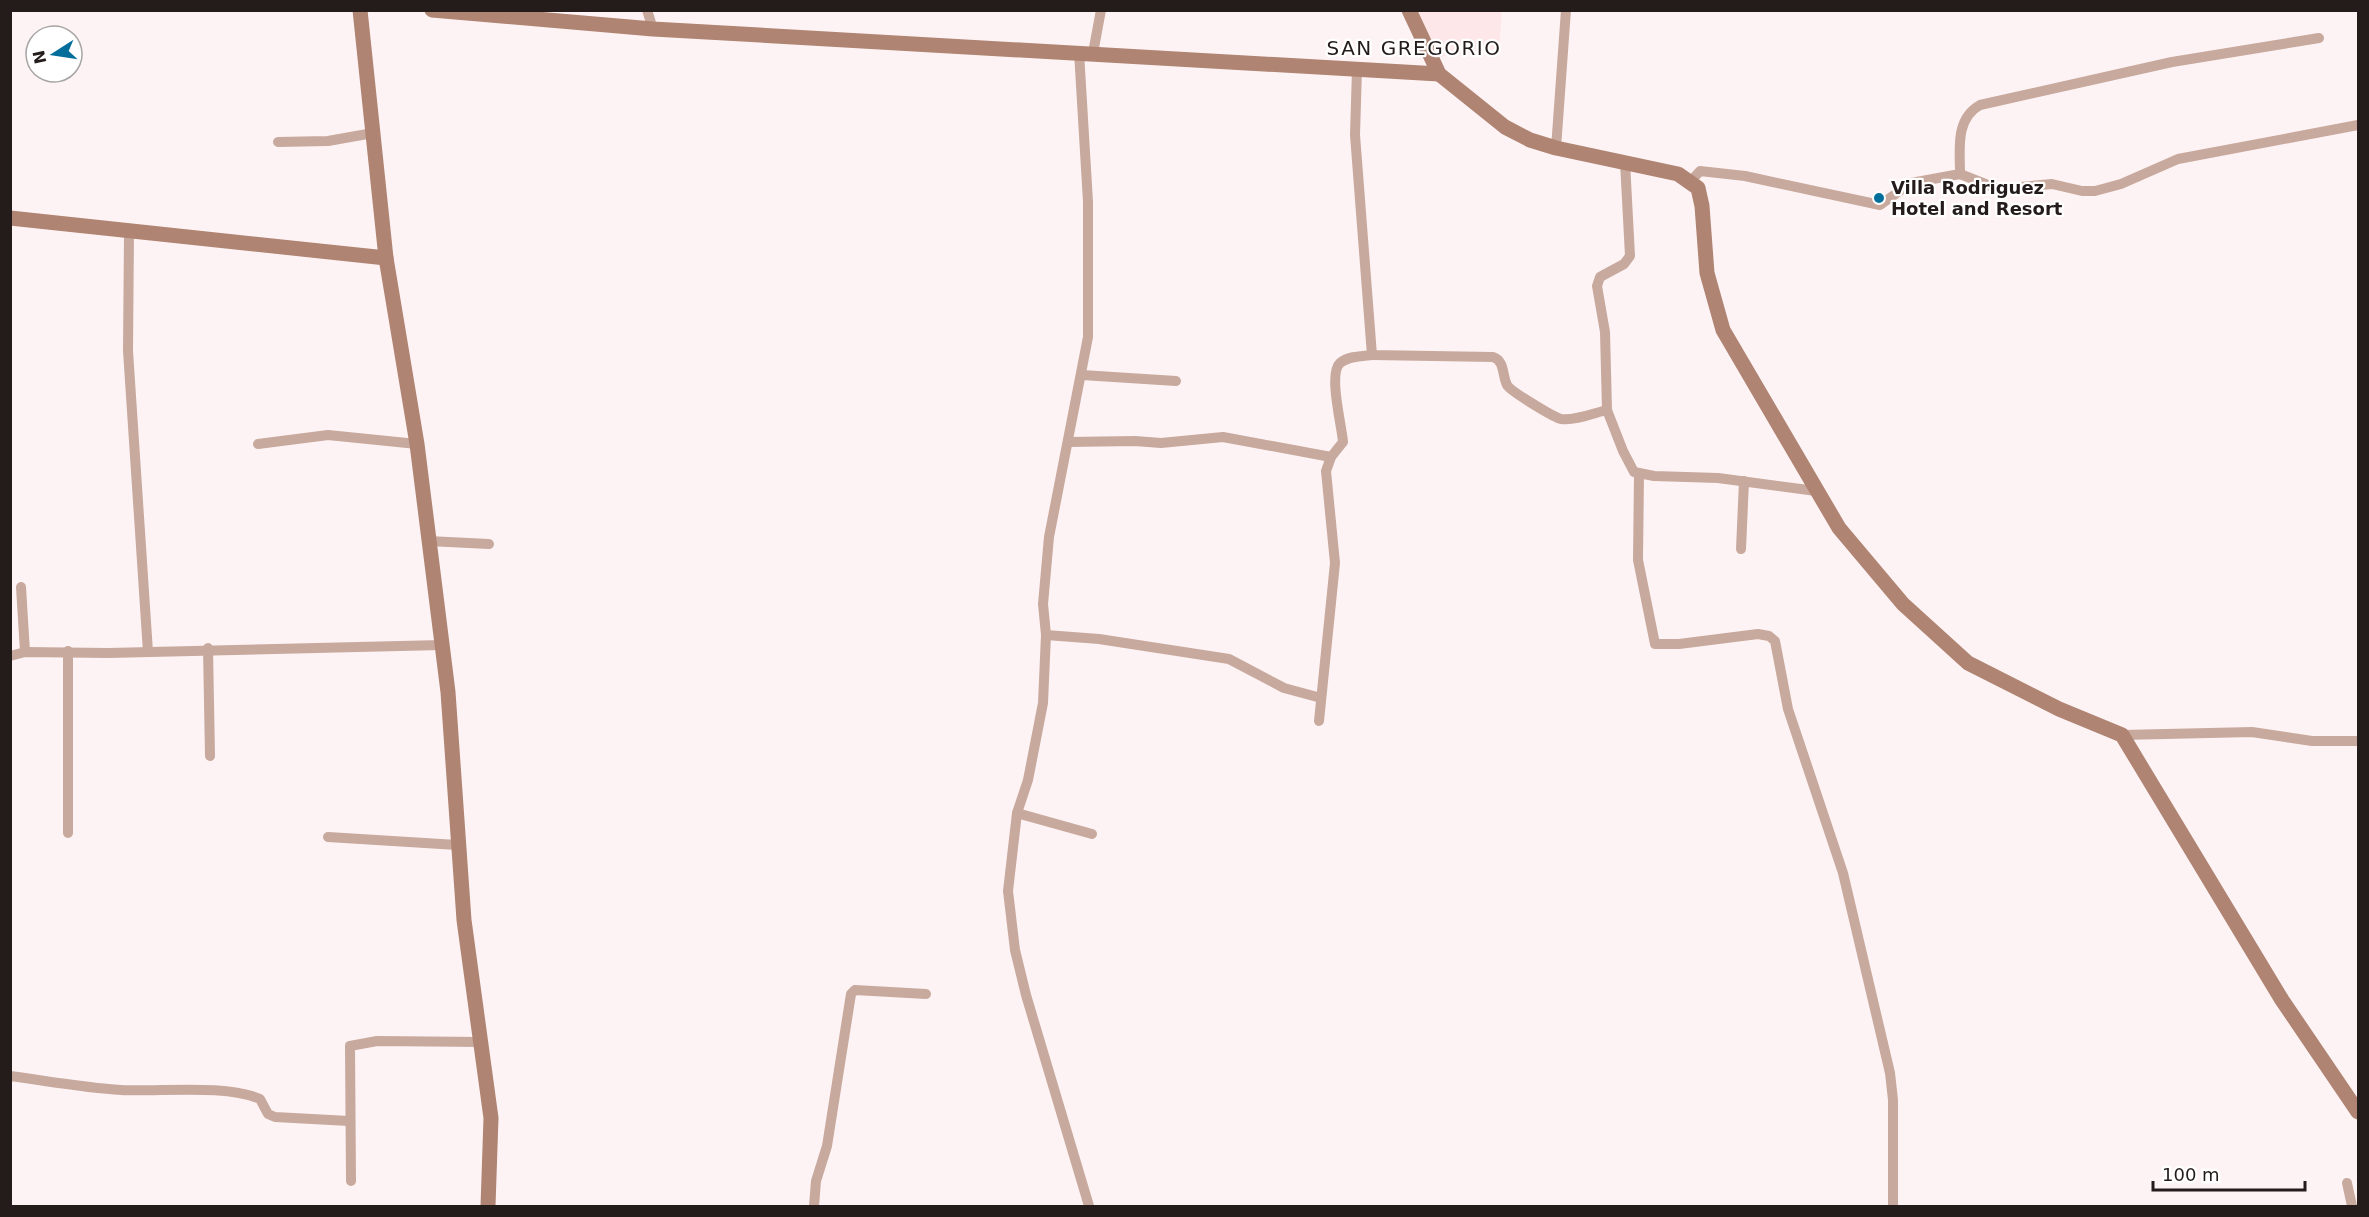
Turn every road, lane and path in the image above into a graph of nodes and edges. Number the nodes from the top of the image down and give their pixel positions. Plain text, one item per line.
1 (360, 10) edge
2 (432, 10) edge
3 (647, 10) edge
4 (1101, 10) edge
5 (1409, 10) edge
6 (1566, 10) edge
7 (653, 29) junction
8 (2319, 38) dead end
9 (1086, 53) junction
10 (1357, 69) junction
11 (1439, 74) junction
12 (2358, 125) edge
13 (373, 133) junction
14 (278, 142) dead end
15 (1556, 148) junction
16 (1625, 162) junction
17 (1960, 174) junction
18 (1691, 181) junction
19 (10, 218) edge
20 (129, 232) junction
21 (386, 258) junction
22 (1372, 355) junction
23 (1082, 375) junction
24 (1176, 381) dead end
25 (1607, 410) junction
26 (1068, 442) junction
27 (258, 444) dead end
28 (417, 444) junction
29 (1331, 457) junction
30 (1639, 473) junction
31 (1744, 481) junction
32 (1816, 491) junction
33 (428, 541) junction
34 (489, 544) dead end
35 (1741, 549) dead end
36 (21, 587) dead end
37 (1046, 635) junction
38 (442, 645) junction
39 (208, 648) junction
40 (68, 651) junction
41 (25, 652) junction
42 (148, 652) junction
43 (10, 656) edge
44 (1321, 698) junction
45 (1319, 721) dead end
46 (2122, 735) junction
47 (2358, 741) edge
48 (210, 756) dead end
49 (1017, 813) junction
50 (68, 832) dead end
51 (1092, 834) dead end
52 (328, 837) dead end
53 (457, 845) junction
54 (926, 994) dead end
55 (482, 1042) junction
56 (10, 1076) edge
57 (2353, 1097) edge
58 (2358, 1112) edge
59 (349, 1121) junction
60 (351, 1181) dead end
61 (2347, 1183) dead end
62 (488, 1206) edge
63 (814, 1206) edge
64 (1089, 1206) edge
65 (1893, 1206) edge
66 (2352, 1206) edge

1 - 13 street
2 - 7 street
3 - 7 street
4 - 9 street
5 - 11 street
6 - 15 street
7 - 9 street
8 - 17 street
9 - 10 street
9 - 23 street
10 - 11 street
10 - 22 street
11 - 15 street
12 - 17 street
13 - 14 street
13 - 21 street
15 - 16 street
16 - 18 street
16 - 25 street
17 - 18 street
18 - 32 street
19 - 20 street
20 - 21 street
20 - 42 street
21 - 28 street
22 - 25 street
22 - 29 street
23 - 24 street
23 - 26 street
25 - 30 street
26 - 29 street
26 - 37 street
27 - 28 street
28 - 33 street
29 - 44 street
30 - 31 street
30 - 65 street
31 - 32 street
31 - 35 street
32 - 46 street
33 - 34 street
33 - 38 street
36 - 41 street
37 - 44 street
37 - 49 street
38 - 39 street
38 - 53 street
39 - 42 street
39 - 48 street
40 - 41 street
40 - 42 street
40 - 50 street
41 - 43 street
44 - 45 street
46 - 47 street
46 - 57 street
49 - 51 street
49 - 64 street
52 - 53 street
53 - 55 street
54 - 63 street
55 - 59 street
55 - 62 street
56 - 59 street
57 - 58 street
59 - 60 street
61 - 66 street

